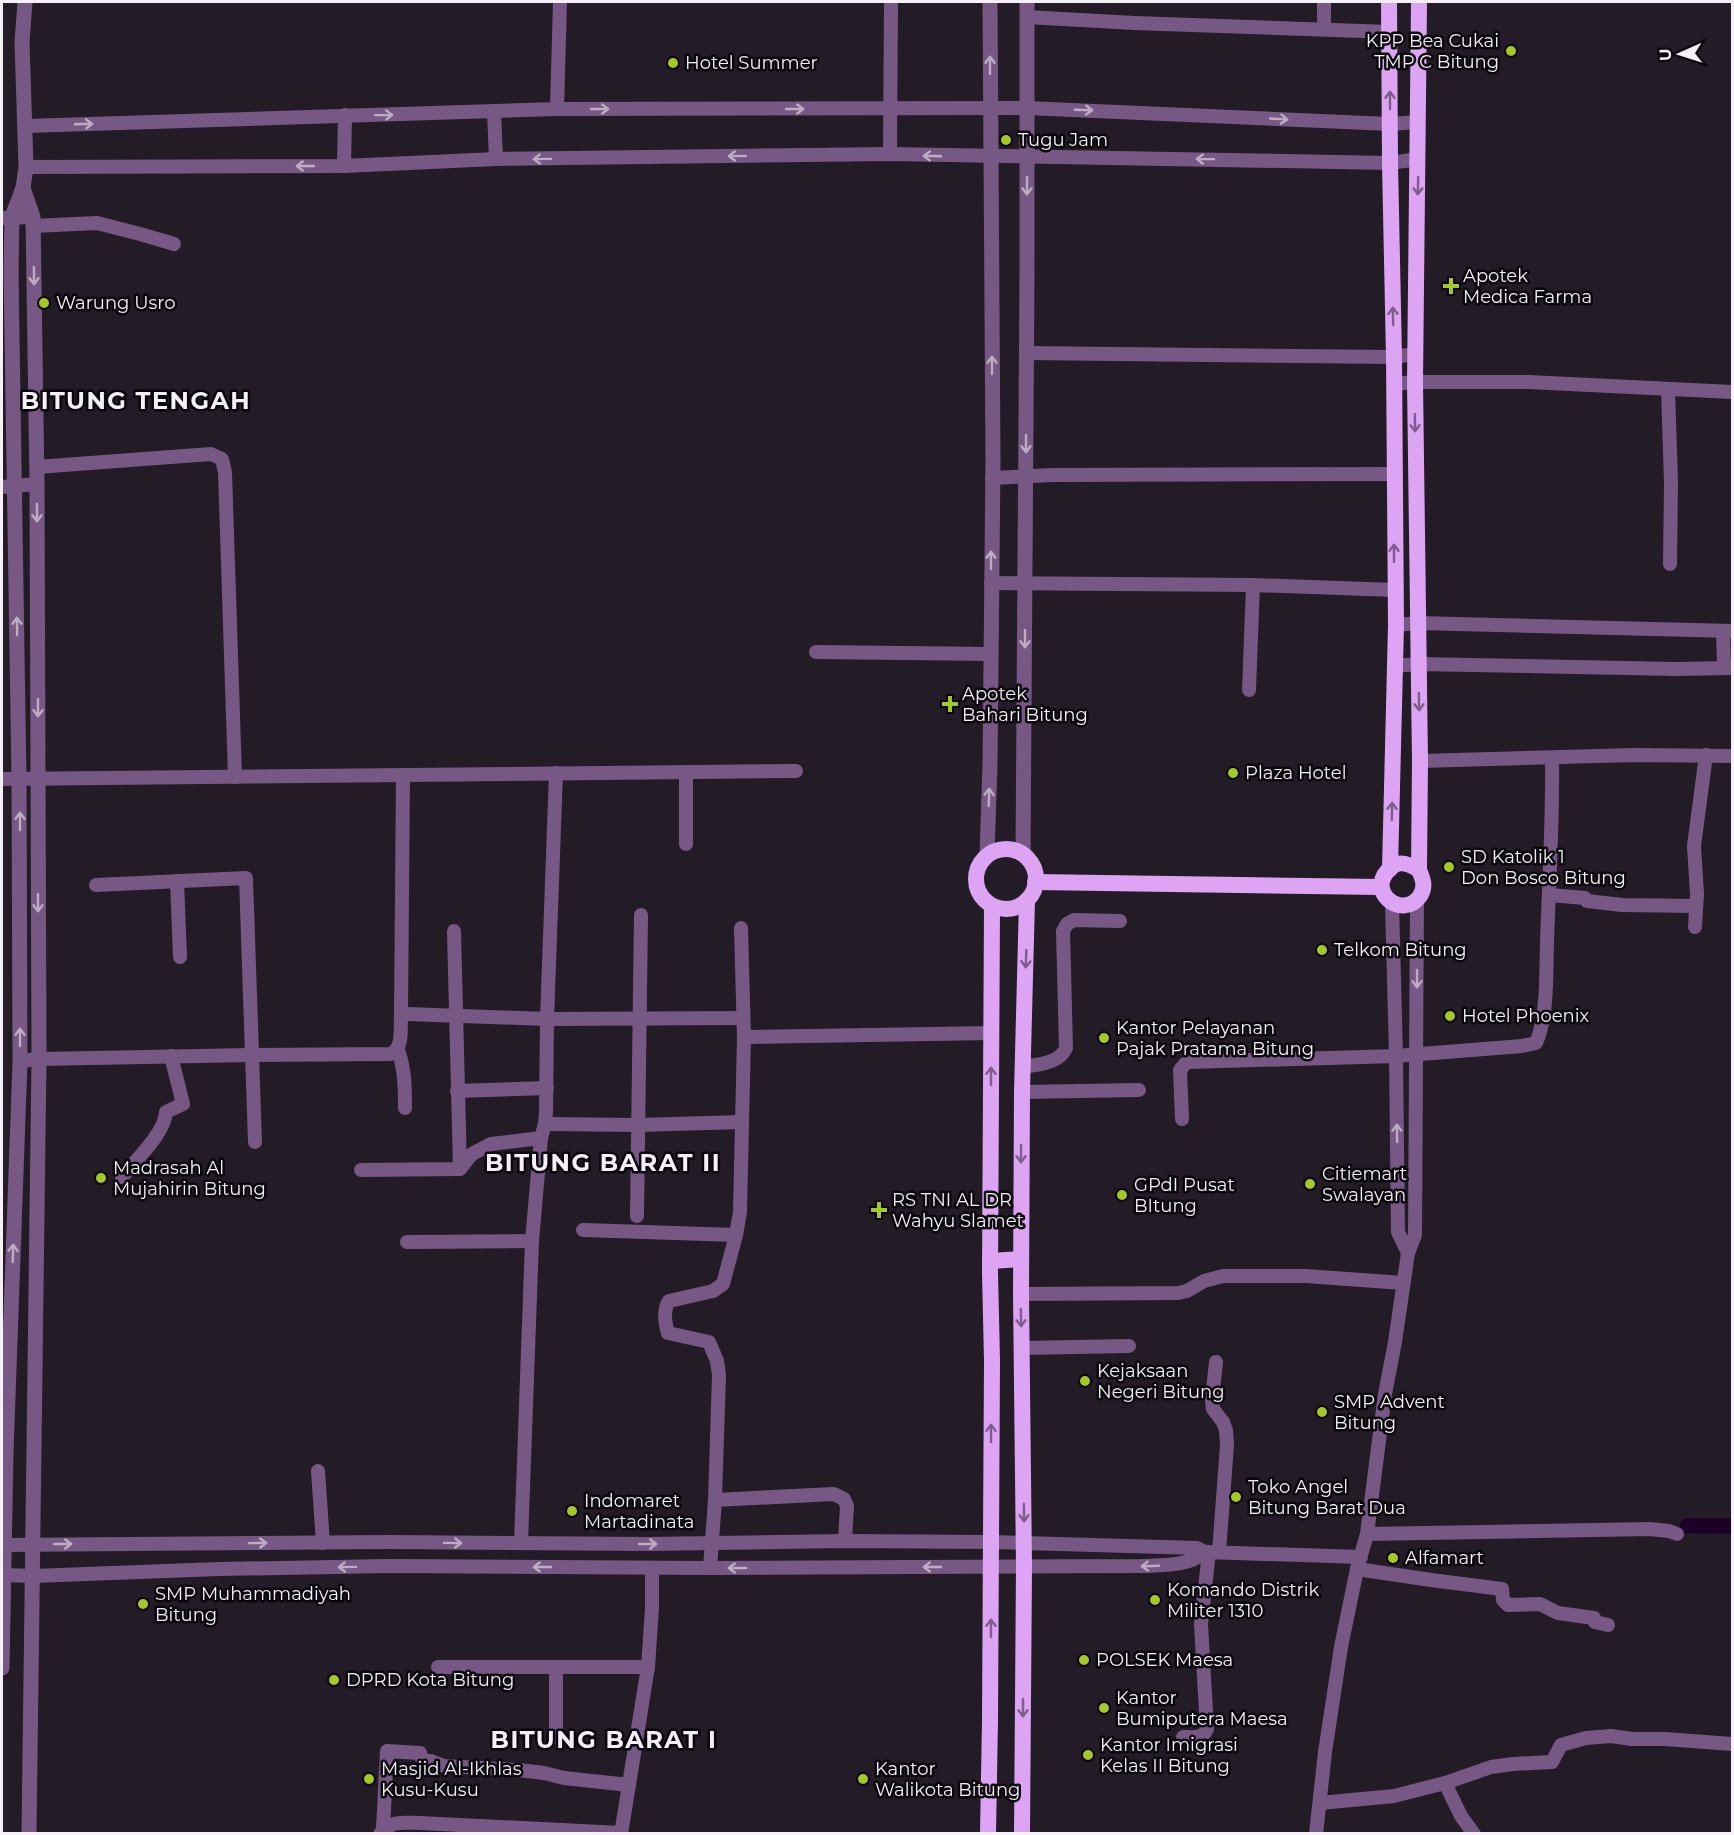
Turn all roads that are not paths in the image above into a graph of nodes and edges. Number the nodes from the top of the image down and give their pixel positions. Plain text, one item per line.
1 (25, 2) edge
2 (560, 2) edge
3 (891, 2) edge
4 (990, 2) edge
5 (1324, 2) edge
6 (1389, 2) edge
7 (1419, 2) edge
8 (1027, 9) edge
9 (1324, 29) junction
10 (1389, 32) junction
11 (990, 108) junction
12 (1026, 108) junction
13 (557, 109) junction
14 (891, 109) junction
15 (494, 112) junction
16 (345, 116) junction
17 (1418, 122) junction
18 (1390, 124) junction
19 (26, 126) junction
20 (890, 154) junction
21 (991, 157) junction
22 (1027, 157) junction
23 (496, 159) junction
24 (1418, 159) junction
25 (1390, 163) junction
26 (344, 166) junction
27 (26, 167) junction
28 (23, 188) junction
29 (7, 218) edge
30 (33, 222) junction
31 (174, 244) dead end
32 (1026, 353) junction
33 (1416, 354) junction
34 (1394, 357) junction
35 (1415, 382) junction
36 (1394, 384) junction
37 (1668, 389) junction
38 (1732, 392) edge
39 (37, 468) junction
40 (1394, 474) junction
41 (1026, 475) junction
42 (992, 478) junction
43 (37, 484) junction
44 (8, 486) edge
45 (1670, 564) dead end
46 (991, 583) junction
47 (1026, 583) junction
48 (1253, 585) junction
49 (1395, 590) junction
50 (1418, 623) junction
51 (1396, 625) junction
52 (1728, 631) edge
53 (816, 652) dead end
54 (991, 654) junction
55 (1418, 664) junction
56 (1395, 666) junction
57 (1728, 668) edge
58 (1250, 690) dead end
59 (1706, 755) junction
60 (1732, 756) edge
61 (1552, 758) junction
62 (1420, 761) junction
63 (796, 771) dead end
64 (686, 772) junction
65 (556, 773) junction
66 (403, 775) junction
67 (235, 777) junction
68 (2, 779) edge
69 (20, 779) junction
70 (39, 779) junction
71 (686, 844) dead end
72 (987, 855) junction
73 (1023, 855) junction
74 (1390, 869) junction
75 (1419, 870) junction
76 (177, 880) junction
77 (1035, 882) junction
78 (96, 885) dead end
79 (1381, 886) junction
80 (1549, 895) junction
81 (1418, 899) junction
82 (1027, 900) junction
83 (1392, 903) junction
84 (1696, 906) junction
85 (992, 907) junction
86 (641, 915) dead end
87 (1120, 921) dead end
88 (1695, 927) dead end
89 (741, 928) dead end
90 (454, 931) dead end
91 (180, 957) dead end
92 (407, 1014) dead end
93 (456, 1015) junction
94 (547, 1018) junction
95 (743, 1018) junction
96 (640, 1019) junction
97 (992, 1033) junction
98 (744, 1037) junction
99 (398, 1050) junction
100 (251, 1054) junction
101 (1416, 1054) junction
102 (171, 1056) junction
103 (1396, 1056) junction
104 (39, 1059) junction
105 (20, 1061) junction
106 (1023, 1067) junction
107 (547, 1088) junction
108 (1138, 1090) dead end
109 (457, 1091) junction
110 (1022, 1092) junction
111 (405, 1108) dead end
112 (1182, 1119) dead end
113 (742, 1122) junction
114 (545, 1124) junction
115 (638, 1125) junction
116 (541, 1138) junction
117 (255, 1142) dead end
118 (460, 1169) junction
119 (361, 1170) dead end
120 (122, 1177) dead end
121 (8, 1212) edge
122 (637, 1216) dead end
123 (583, 1230) dead end
124 (736, 1235) junction
125 (532, 1241) junction
126 (407, 1242) dead end
127 (1407, 1253) junction
128 (1021, 1259) junction
129 (990, 1261) junction
130 (1403, 1283) junction
131 (1021, 1294) junction
132 (1129, 1346) dead end
133 (1022, 1348) junction
134 (1216, 1362) dead end
135 (318, 1471) dead end
136 (715, 1500) junction
137 (1367, 1534) junction
138 (1677, 1534) dead end
139 (845, 1541) junction
140 (389, 1542) junction
141 (991, 1542) junction
142 (323, 1543) junction
143 (712, 1543) junction
144 (33, 1544) junction
145 (218, 1544) junction
146 (521, 1544) junction
147 (1024, 1544) junction
148 (4, 1545) junction
149 (1104, 1546) junction
150 (1211, 1552) junction
151 (1359, 1563) junction
152 (388, 1566) junction
153 (1024, 1566) junction
154 (1104, 1566) junction
155 (991, 1567) junction
156 (652, 1568) junction
157 (710, 1568) junction
158 (219, 1569) junction
159 (4, 1575) junction
160 (33, 1576) junction
161 (1608, 1625) dead end
162 (438, 1667) dead end
163 (556, 1667) junction
164 (648, 1667) junction
165 (2, 1668) edge
166 (556, 1737) dead end
167 (1184, 1737) dead end
168 (1732, 1744) edge
169 (1445, 1783) junction
170 (629, 1785) junction
171 (1320, 1803) junction
172 (382, 1831) edge
173 (29, 1833) edge
174 (621, 1833) edge
175 (988, 1833) edge
176 (1022, 1833) edge
177 (1316, 1833) edge
178 (1474, 1833) edge

1 - 19 street
2 - 13 street
3 - 14 street
11 -> 4 street
5 - 9 street
6 - 10 highway
7 - 17 highway
8 - 9 street
8 - 12 street
9 - 10 street
18 -> 10 highway
11 - 12 street
11 - 14 street
11 - 21 street
12 -> 18 street
12 - 22 street
13 -> 14 street
13 - 15 street
14 - 20 street
16 -> 15 street
15 - 23 street
19 -> 16 street
16 - 26 street
17 - 18 street
17 - 24 highway
18 - 25 highway
19 - 27 street
21 -> 20 street
20 -> 23 street
21 - 22 street
42 -> 21 street
25 -> 22 street
22 -> 32 street
23 - 26 street
24 - 25 street
24 -> 33 highway
34 -> 25 highway
26 -> 27 street
27 - 28 street
28 - 29 street
28 - 30 street
29 - 30 street
29 - 44 street
30 - 31 street
30 -> 39 street
32 - 34 street
32 -> 41 street
33 - 34 street
33 - 35 highway
34 - 36 highway
35 - 36 street
35 - 37 street
35 -> 50 highway
36 - 40 highway
37 - 38 street
37 - 45 street
39 - 43 street
39 - 67 street
40 - 41 street
49 -> 40 highway
41 - 42 street
41 - 47 street
46 -> 42 street
43 - 44 street
43 -> 70 street
69 -> 44 street
46 - 47 street
46 - 54 street
47 - 48 street
47 -> 73 street
48 - 49 street
48 - 58 street
49 - 51 highway
50 - 51 street
50 - 52 street
50 - 55 highway
51 - 56 highway
52 - 57 street
53 - 54 street
72 -> 54 street
55 - 56 street
55 - 57 street
55 -> 62 highway
74 -> 56 highway
59 - 60 street
59 - 61 street
59 - 84 street
61 - 62 street
61 - 80 street
62 - 75 highway
63 - 64 street
64 - 65 street
64 - 71 street
65 - 66 street
65 - 94 street
66 - 67 street
66 - 99 street
67 - 70 street
68 - 69 street
69 - 70 street
105 -> 69 street
70 -> 104 street
72 - 73 highway
72 - 85 highway
73 - 77 highway
74 - 75 highway
74 - 79 highway
75 - 81 highway
76 - 78 street
76 - 91 street
76 - 100 street
77 - 79 highway
77 - 82 highway
79 - 83 highway
80 - 84 street
80 - 101 street
81 - 83 highway
81 -> 101 street
82 - 85 highway
82 -> 106 highway
83 - 103 street
84 - 88 street
85 - 97 highway
86 - 96 street
87 - 106 street
89 - 95 street
90 - 93 street
92 - 93 street
93 - 94 street
93 - 109 street
94 - 96 street
94 - 107 street
95 - 96 street
95 - 98 street
96 - 115 street
97 - 98 street
129 -> 97 highway
98 - 113 street
99 - 100 street
99 - 111 street
100 - 102 street
100 - 117 street
101 - 103 street
101 - 127 street
102 - 104 street
102 - 120 street
103 - 112 street
127 -> 103 street
104 - 105 street
104 - 144 street
105 - 121 street
106 - 110 highway
107 - 109 street
107 - 114 street
108 - 110 street
109 - 118 street
110 -> 128 highway
113 - 115 street
113 - 124 street
114 - 115 street
114 - 116 street
115 - 122 street
116 - 118 street
116 - 125 street
118 - 119 street
148 -> 121 street
123 - 124 street
124 - 136 street
125 - 126 street
125 - 146 street
127 - 130 street
128 - 129 highway
128 - 131 highway
141 -> 129 highway
130 - 131 street
130 - 137 street
131 -> 133 highway
132 - 133 street
133 -> 147 highway
134 - 150 street
135 - 142 street
136 - 139 street
136 - 143 street
137 - 138 street
137 - 151 street
139 - 141 street
139 - 143 street
140 - 142 street
140 -> 146 street
140 - 152 street
141 - 147 street
141 - 155 highway
145 -> 142 street
146 -> 143 street
143 - 157 street
144 -> 145 street
144 - 148 street
144 - 160 street
145 - 158 street
147 - 149 street
147 - 153 highway
148 - 159 street
149 - 150 street
149 - 154 street
150 - 151 street
150 -> 154 street
150 - 167 street
151 - 161 street
151 - 171 street
156 -> 152 street
152 -> 158 street
153 - 154 street
153 - 155 street
153 -> 176 highway
155 -> 157 street
175 -> 155 highway
156 - 157 street
156 - 164 street
158 - 160 street
159 - 160 street
159 - 165 street
160 - 173 street
162 - 163 street
163 - 164 street
163 - 166 street
164 - 170 street
168 - 169 street
169 - 171 street
169 - 178 street
170 - 172 street
170 - 174 street
171 - 177 street
172 - 174 street

